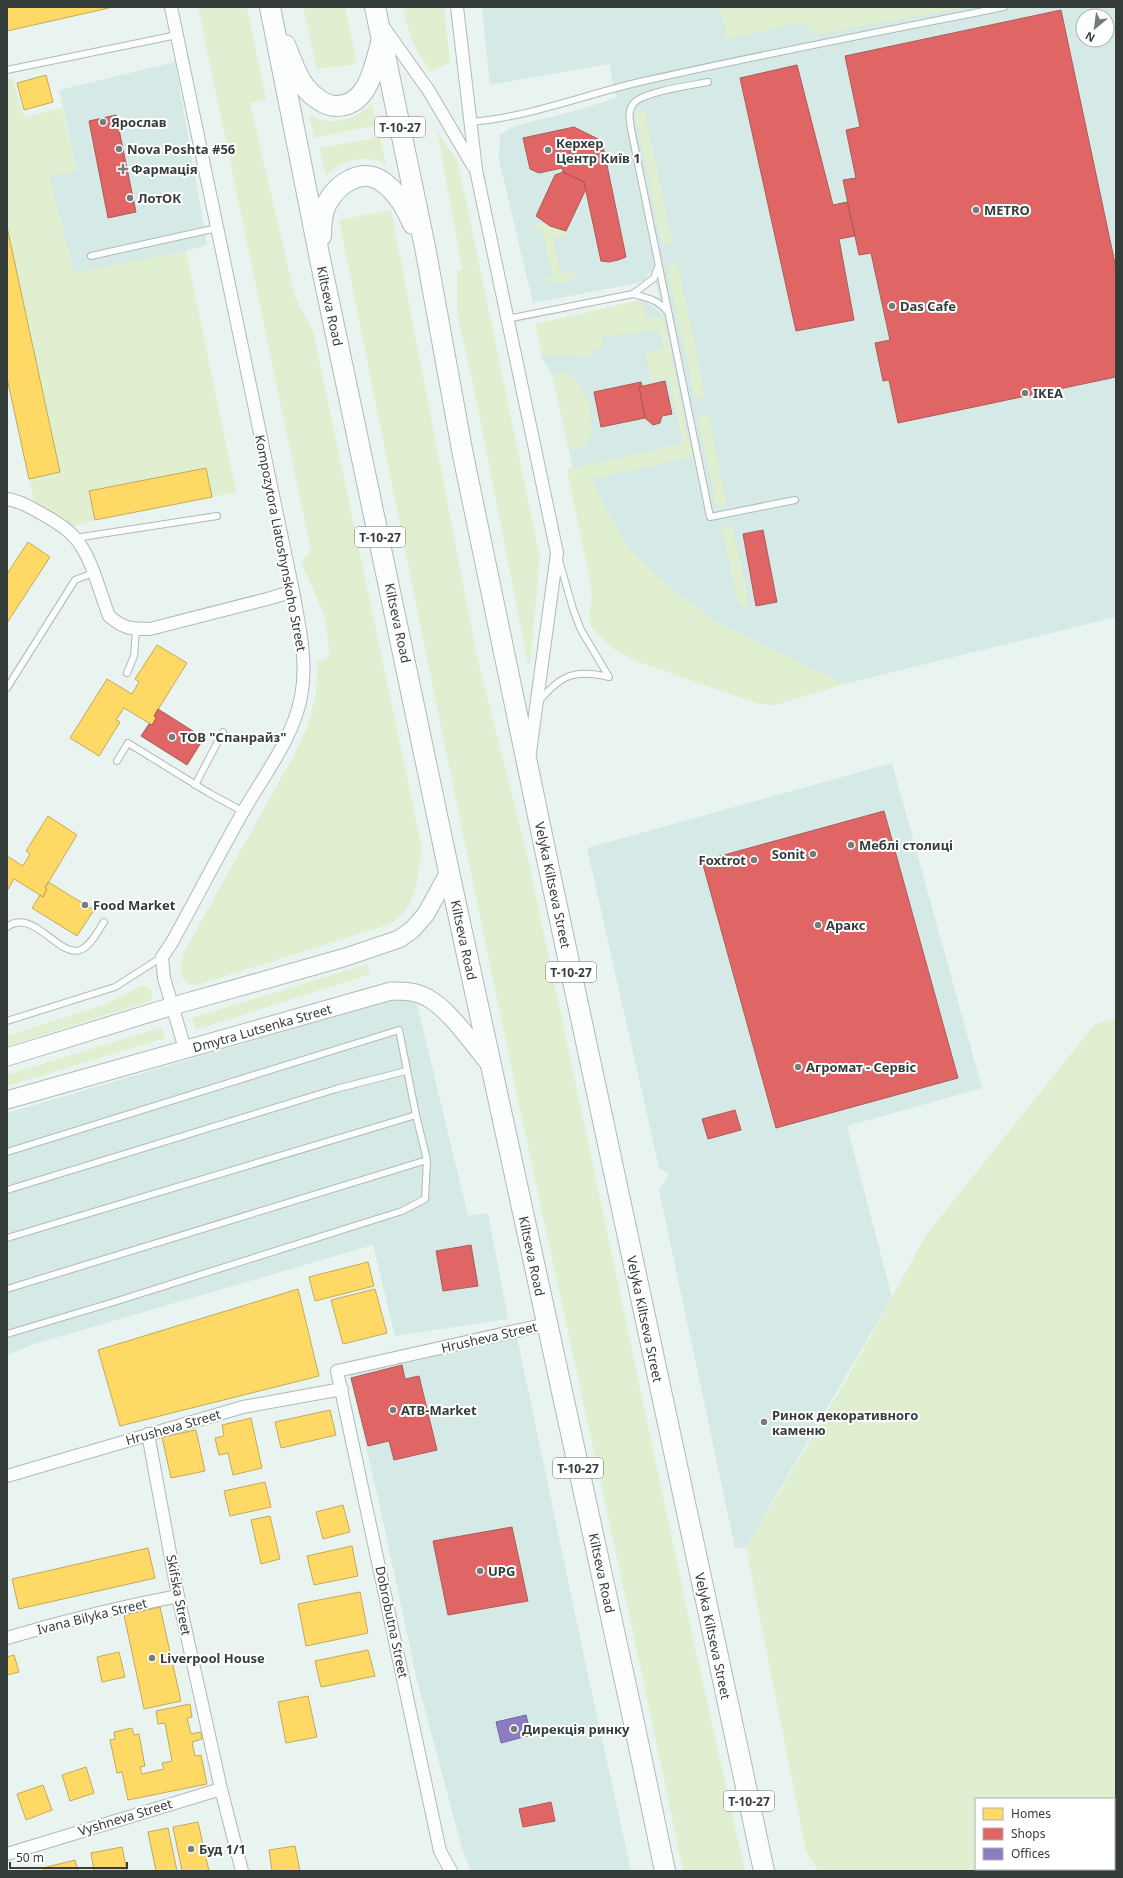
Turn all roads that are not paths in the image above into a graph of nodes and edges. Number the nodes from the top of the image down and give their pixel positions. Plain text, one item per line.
1 (171, 7) edge
2 (457, 7) edge
3 (1004, 7) edge
4 (376, 12) edge
5 (272, 14) edge
6 (177, 35) junction
7 (382, 39) junction
8 (7, 70) edge
9 (708, 82) dead end
10 (471, 122) junction
11 (476, 170) junction
12 (217, 228) junction
13 (425, 247) junction
14 (91, 256) dead end
15 (320, 259) junction
16 (658, 267) junction
17 (633, 294) junction
18 (668, 312) junction
19 (507, 320) junction
20 (7, 499) edge
21 (795, 500) dead end
22 (216, 516) dead end
23 (75, 538) junction
24 (557, 553) junction
25 (93, 573) junction
26 (292, 591) junction
27 (136, 629) junction
28 (127, 673) dead end
29 (7, 688) edge
30 (536, 704) junction
31 (223, 732) dead end
32 (117, 761) dead end
33 (528, 767) junction
34 (195, 785) junction
35 (244, 812) junction
36 (449, 872) junction
37 (104, 922) dead end
38 (7, 927) edge
39 (162, 957) junction
40 (173, 1006) junction
41 (7, 1022) edge
42 (185, 1049) junction
43 (7, 1057) edge
44 (491, 1066) junction
45 (406, 1071) junction
46 (7, 1100) edge
47 (416, 1115) junction
48 (7, 1152) edge
49 (427, 1160) junction
50 (7, 1190) edge
51 (7, 1238) edge
52 (7, 1289) edge
53 (547, 1324) junction
54 (7, 1334) edge
55 (337, 1371) joint
56 (342, 1390) junction
57 (148, 1434) junction
58 (7, 1476) edge
59 (178, 1596) junction
60 (7, 1638) edge
61 (221, 1789) junction
62 (7, 1854) edge
63 (242, 1871) edge
64 (451, 1871) edge
65 (665, 1871) edge
66 (764, 1871) edge

1 - 6 street, Kompozytora Liatoshynskoho Street
2 - 10 street
3 - 10 lane
4 - 7 highway, Т-10-27
4 - 11 street
5 - 7 highway
5 - 15 highway, Kiltseva Road / Т-10-27
6 - 8 lane
6 - 12 street, Kompozytora Liatoshynskoho Street
7 - 13 highway, Т-10-27
9 - 16 lane
10 - 11 street
11 - 19 street
12 - 14 lane
12 - 26 street, Kompozytora Liatoshynskoho Street
13 - 15 highway
13 - 33 highway, Т-10-27
15 - 36 highway, Kiltseva Road / Т-10-27
16 - 17 lane
16 - 18 lane
17 - 18 lane
17 - 19 lane
18 - 21 lane
19 - 24 street
20 - 23 street
22 - 23 lane
23 - 25 street
24 - 30 street
24 - 30 lane
25 - 27 street
25 - 29 lane
26 - 27 street
26 - 35 street, Kompozytora Liatoshynskoho Street
27 - 28 lane
30 - 33 street
31 - 34 lane
32 - 34 lane
33 - 66 highway, Velyka Kiltseva Street / Т-10-27
34 - 35 lane
35 - 39 street, Kompozytora Liatoshynskoho Street
36 - 40 main road
36 - 44 highway, Kiltseva Road / Т-10-27
37 - 38 lane
39 - 40 street
39 - 41 lane
40 - 42 street
40 - 43 main road
42 - 44 main road, Dmytra Lutsenka Street
42 - 46 main road, Dmytra Lutsenka Street
44 - 53 highway, Kiltseva Road / Т-10-27
45 - 47 lane
45 - 48 lane
45 - 50 lane
47 - 49 lane
47 - 51 lane
49 - 52 lane
49 - 54 lane
53 - 55 street, Hrusheva Street
53 - 65 highway, Kiltseva Road / Т-10-27
55 - 56 street, Dobrobutna Street
56 - 57 street, Hrusheva Street
56 - 64 street, Dobrobutna Street
57 - 58 street, Hrusheva Street
57 - 59 street, Skifska Street
59 - 60 street, Ivana Bilyka Street
59 - 61 street, Skifska Street
61 - 62 street, Vyshneva Street
61 - 63 street, Skifska Street

